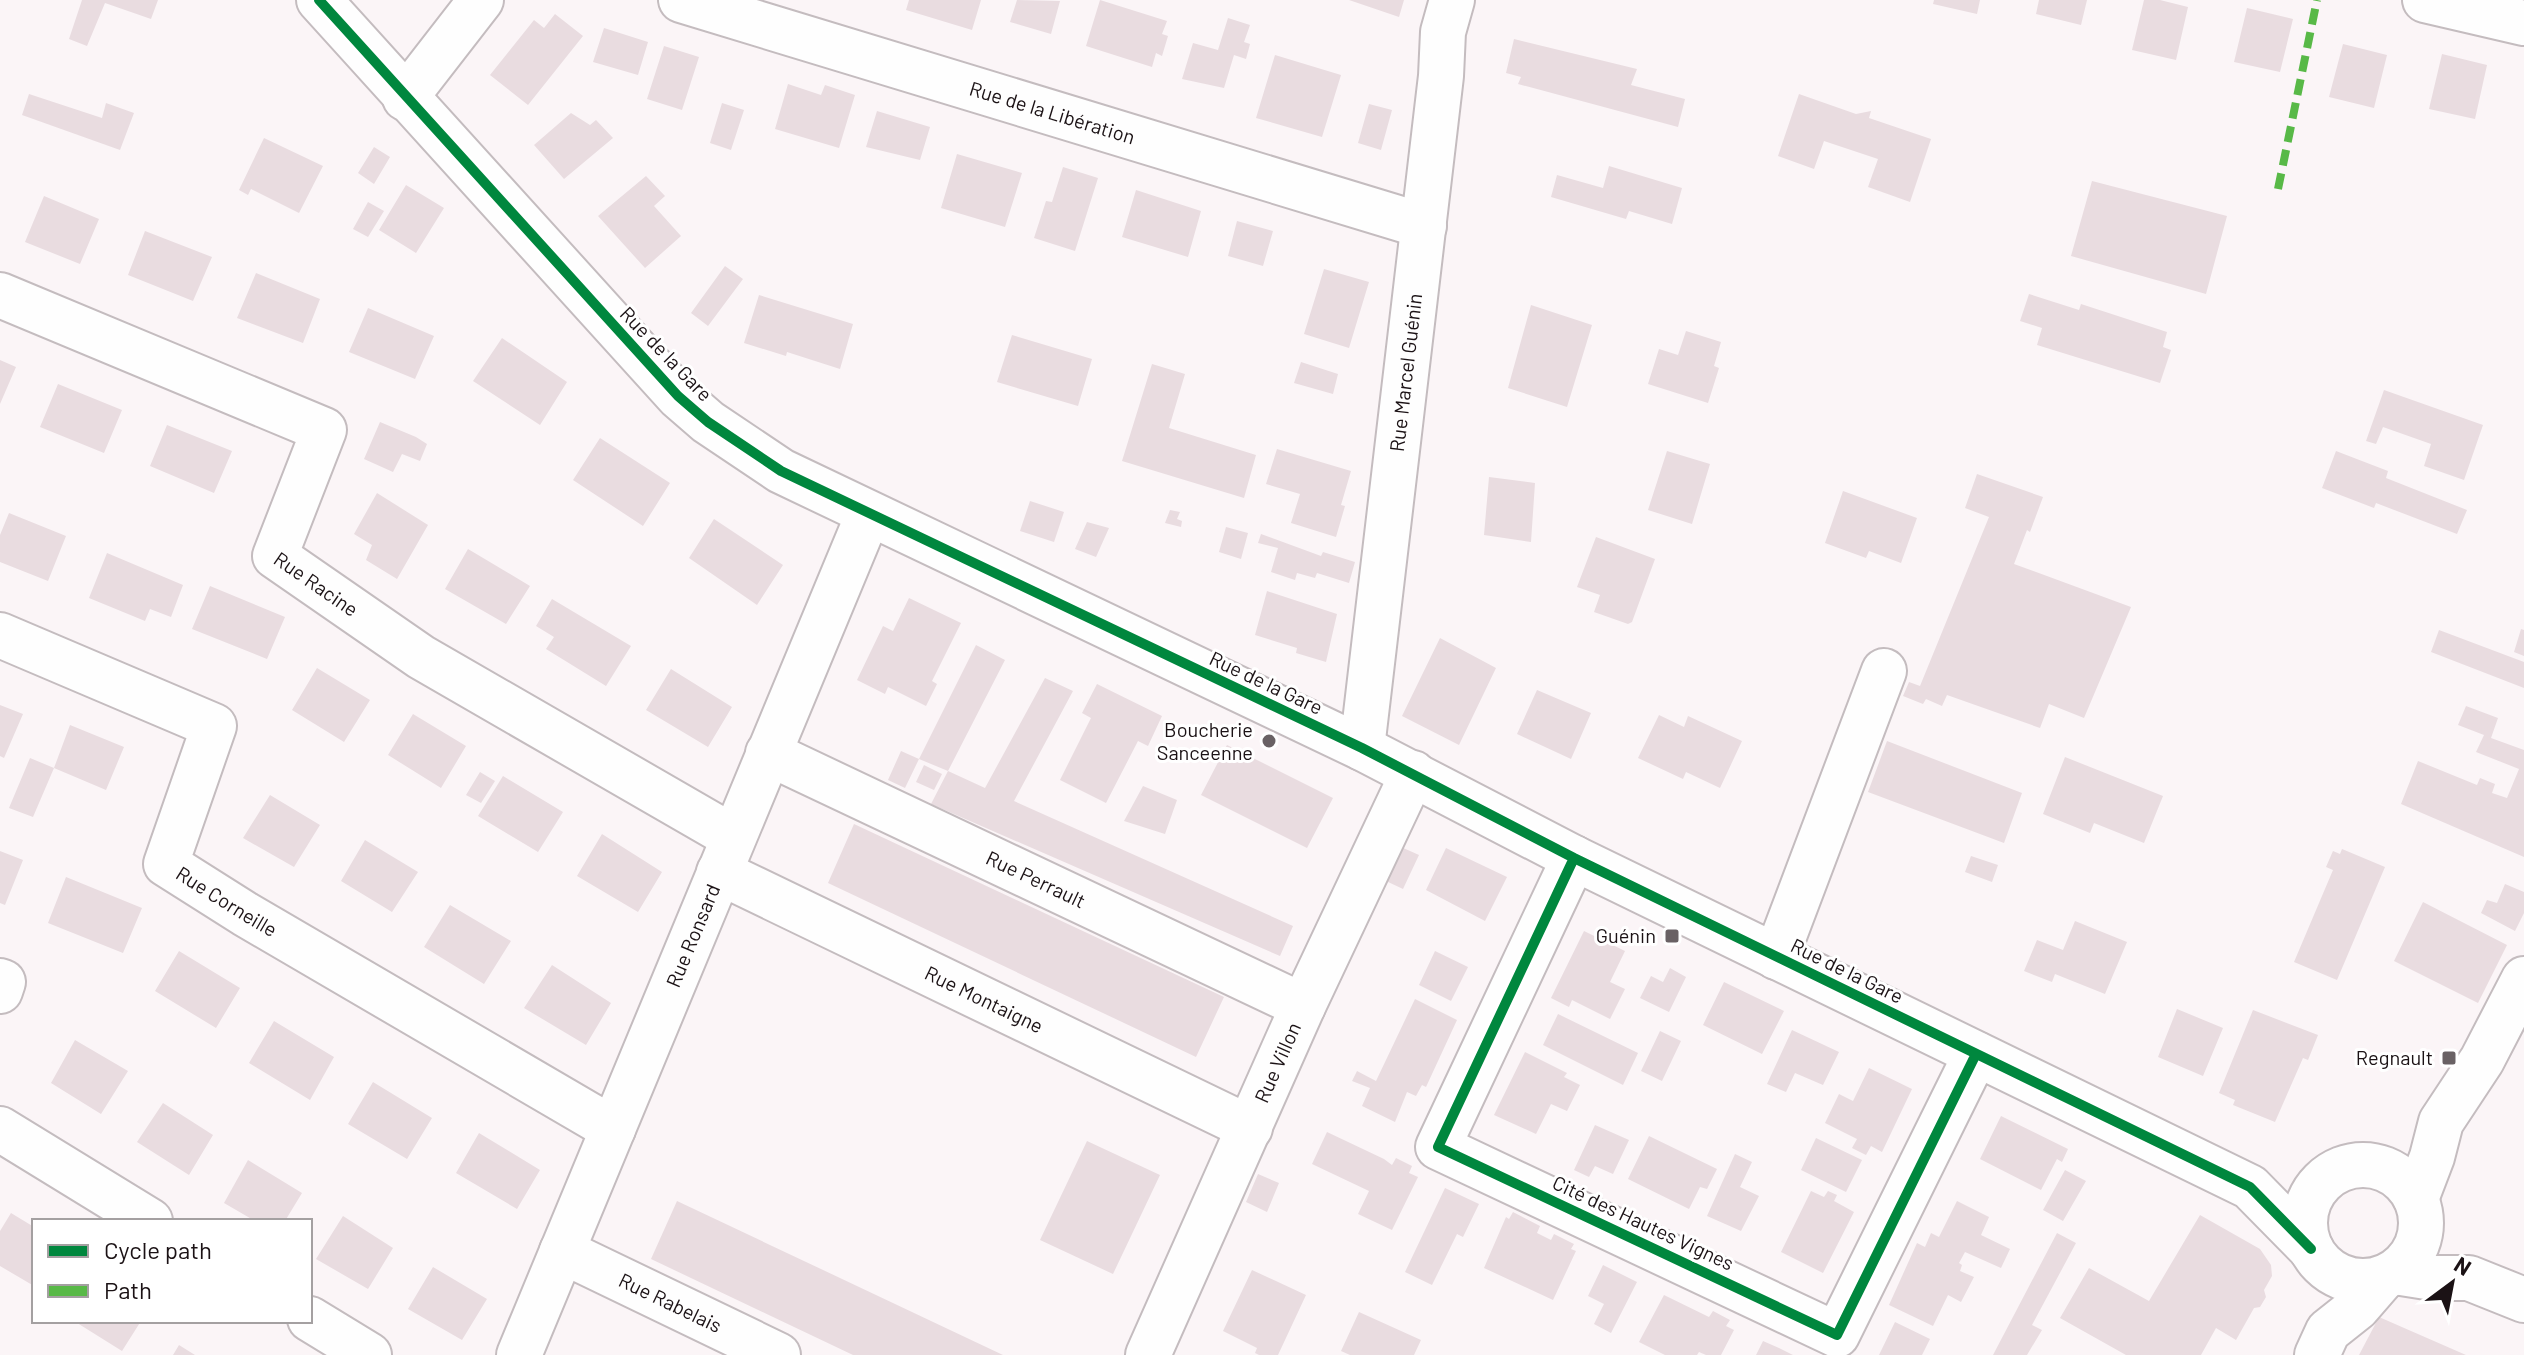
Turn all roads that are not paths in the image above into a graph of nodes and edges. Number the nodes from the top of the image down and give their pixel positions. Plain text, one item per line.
1 (319, 0) edge
2 (481, 0) edge
3 (681, 0) edge
4 (1452, 0) edge
5 (2425, 0) edge
6 (2524, 23) edge
7 (405, 98) junction
8 (1424, 226) junction
9 (0, 295) edge
10 (868, 515) junction
11 (0, 635) edge
12 (1884, 671) dead end
13 (1362, 748) junction
14 (768, 753) junction
15 (1413, 773) junction
16 (726, 855) junction
17 (1574, 858) junction
18 (1776, 957) junction
19 (2524, 979) edge
20 (0, 981) edge
21 (0, 991) edge
22 (1303, 1006) junction
23 (1976, 1054) junction
24 (2441, 1122) junction
25 (1250, 1128) junction
26 (0, 1129) edge
27 (613, 1129) junction
28 (2356, 1167) junction
29 (2250, 1187) junction
30 (2419, 1212) junction
31 (147, 1219) edge
32 (562, 1251) junction
33 (2314, 1255) junction
34 (2389, 1275) junction
35 (2469, 1278) junction
36 (2524, 1300) edge
37 (312, 1320) edge
38 (2323, 1343) edge
39 (369, 1355) edge
40 (519, 1355) edge
41 (778, 1355) edge
42 (1148, 1355) edge

1 - 7 street, Rue de la Gare
2 - 7 street
3 - 8 street, Rue de la Libération
4 - 8 street, Rue Marcel Guénin
5 - 6 street
7 - 10 street, Rue de la Gare
8 - 13 street, Rue Marcel Guénin
9 - 16 street, Rue Racine
10 - 13 street, Rue de la Gare
10 - 14 street, Rue Ronsard
11 - 27 street, Rue Corneille
12 - 18 street
13 - 15 street, Rue de la Gare
14 - 16 street, Rue Ronsard
14 - 22 street, Rue Perrault
15 - 17 street, Rue de la Gare
15 - 22 street, Rue Villon
16 - 25 street, Rue Montaigne
16 - 27 street, Rue Ronsard
17 - 18 street, Rue de la Gare
17 - 23 street, Cité des Hautes Vignes
18 - 23 street, Rue de la Gare
19 - 24 street
20 - 21 street
22 - 25 street, Rue Villon
23 - 29 street, Rue de la Gare
24 - 28 street
24 - 30 street
25 - 42 street, Rue Villon
26 - 31 street
27 - 32 street, Rue Ronsard
28 - 29 street
28 - 30 street
28 - 33 street
29 - 33 street, Rue de la Gare
30 - 34 street
30 - 35 street
32 - 40 street, Rue Ronsard
32 - 41 street, Rue Rabelais
33 - 34 street
33 - 38 street
34 - 35 street
34 - 38 street
35 - 36 street
37 - 39 street

